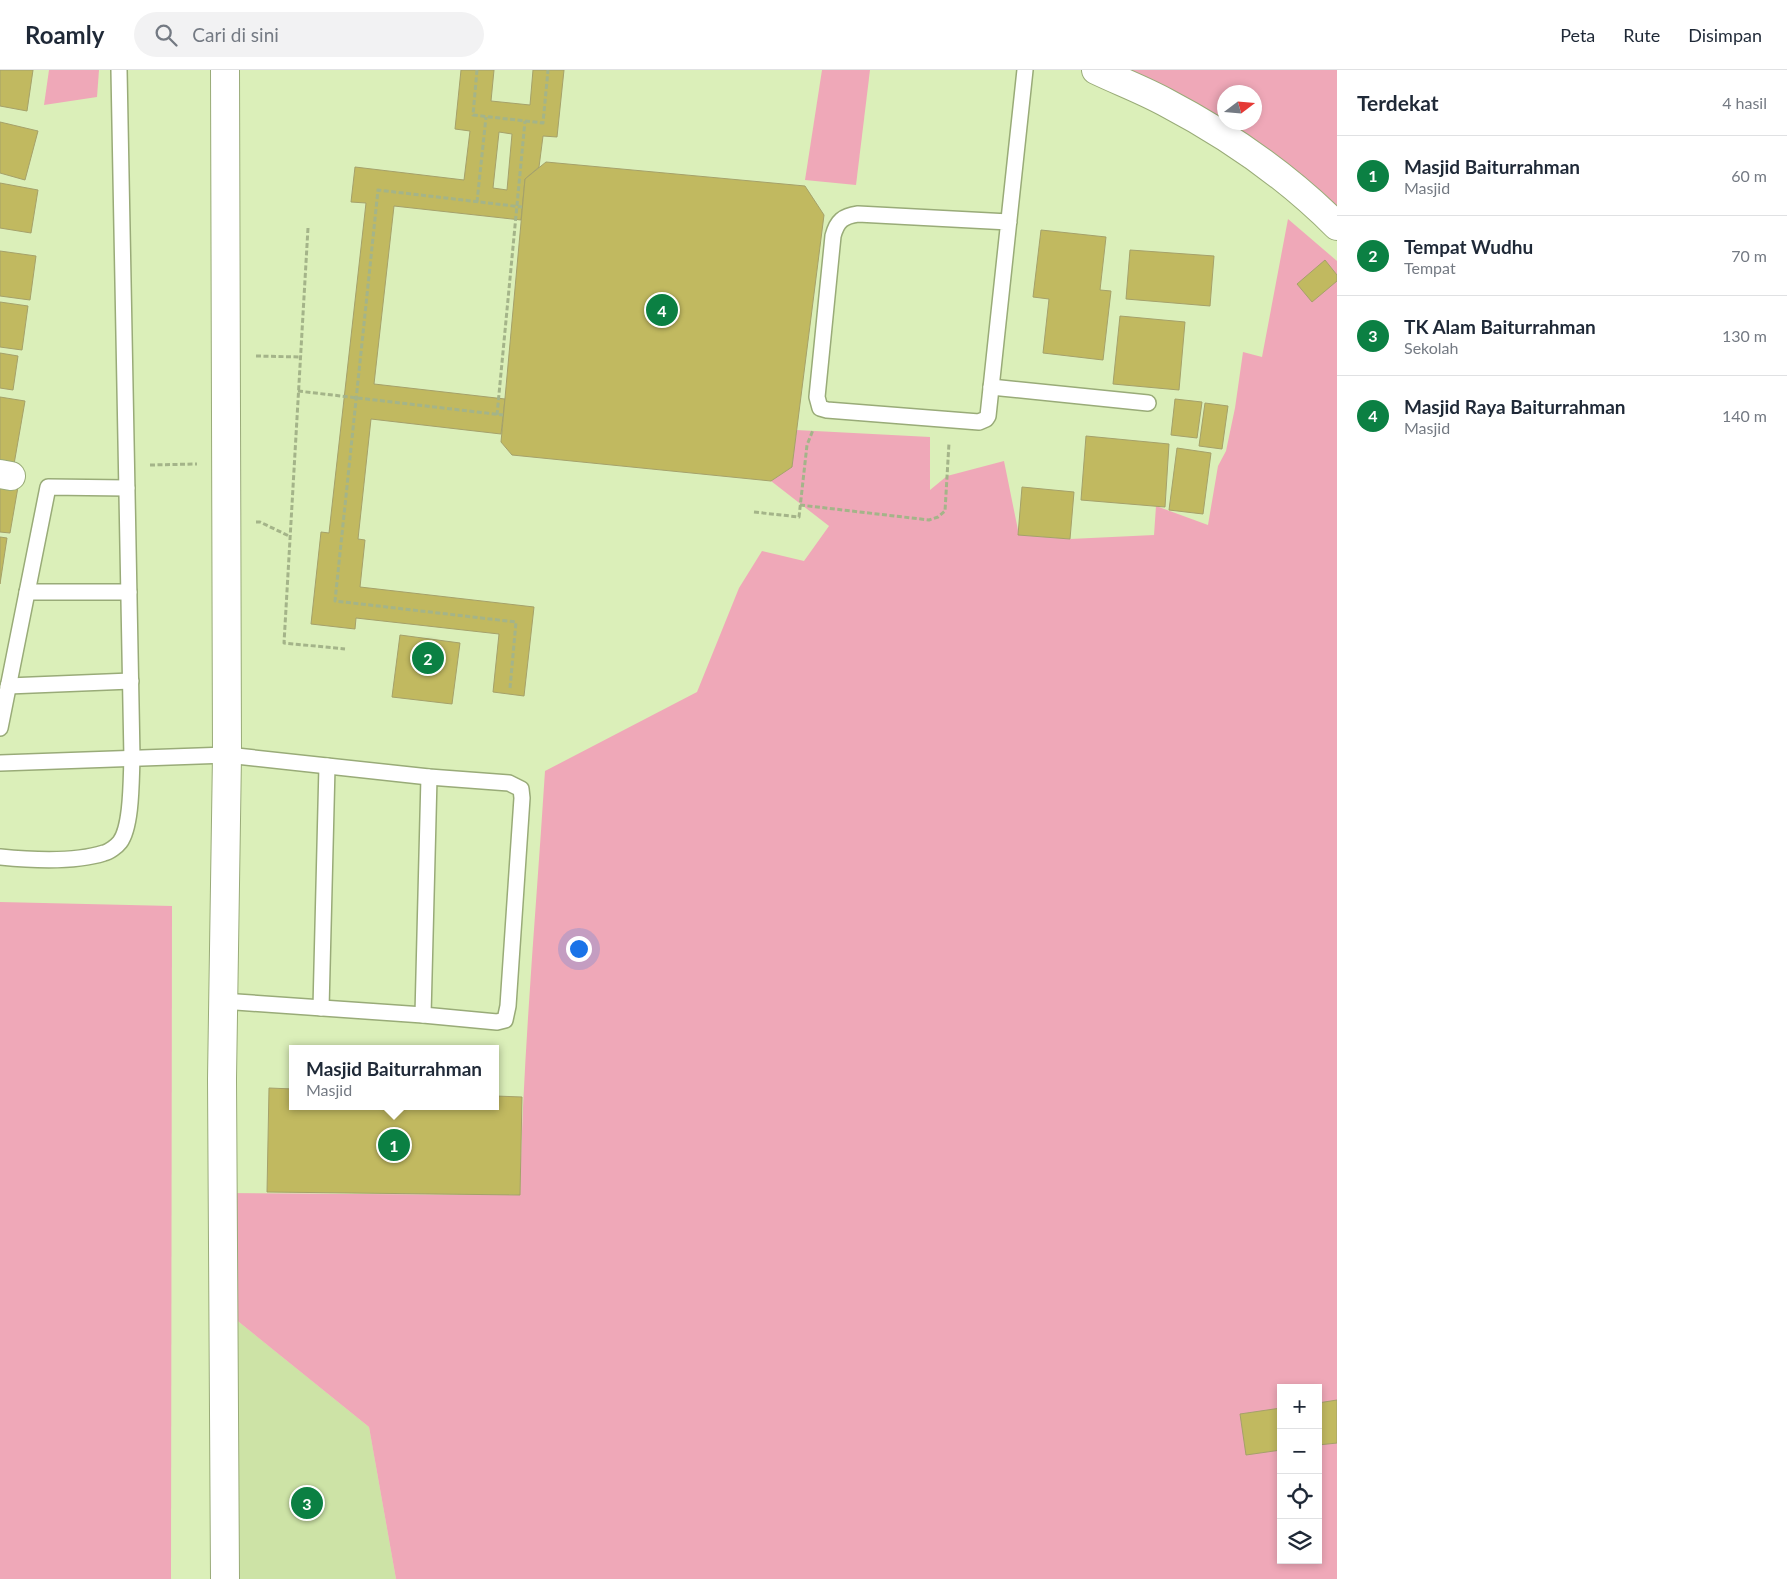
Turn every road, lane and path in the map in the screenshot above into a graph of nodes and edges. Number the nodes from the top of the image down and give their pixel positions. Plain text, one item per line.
1 (119, 70) edge
2 (225, 70) edge
3 (478, 70) edge
4 (548, 70) edge
5 (1025, 70) edge
6 (1096, 70) edge
7 (486, 117) junction
8 (525, 121) junction
9 (477, 202) junction
10 (517, 206) junction
11 (522, 207) dead end
12 (1009, 222) junction
13 (1337, 226) edge
14 (308, 228) dead end
15 (225, 356) junction
16 (300, 357) junction
17 (991, 387) junction
18 (298, 391) junction
19 (356, 398) junction
20 (1148, 403) dead end
21 (820, 408) junction
22 (497, 415) junction
23 (503, 415) dead end
24 (949, 438) dead end
25 (127, 488) junction
26 (800, 505) junction
27 (754, 512) dead end
28 (27, 592) junction
29 (129, 592) junction
30 (345, 650) dead end
31 (131, 681) junction
32 (8, 686) junction
33 (510, 688) dead end
34 (0, 728) edge
35 (227, 755) junction
36 (132, 758) junction
37 (0, 763) edge
38 (327, 766) junction
39 (429, 777) junction
40 (0, 857) edge
41 (222, 1001) junction
42 (322, 1008) junction
43 (423, 1015) junction
44 (225, 1579) edge

1 - 25 lane
2 - 15 street
3 - 7 path
4 - 8 path
5 - 12 lane
6 - 13 street
7 - 8 path
7 - 9 path
8 - 10 path
9 - 10 path
9 - 19 path
10 - 11 path
10 - 22 path
12 - 17 lane
12 - 21 lane
14 - 16 path
15 - 16 path
15 - 35 street
16 - 18 path
17 - 20 lane
17 - 21 lane
18 - 19 path
18 - 30 path
19 - 22 path
19 - 33 path
21 - 26 path
22 - 23 path
24 - 26 path
25 - 28 lane
25 - 29 lane
26 - 27 path
28 - 29 lane
28 - 32 lane
29 - 31 lane
31 - 32 lane
31 - 36 lane
32 - 34 lane
35 - 36 lane
35 - 38 lane
35 - 41 street
36 - 37 lane
36 - 40 lane
38 - 39 lane
38 - 42 lane
39 - 43 lane
39 - 43 lane
41 - 42 lane
41 - 44 street
42 - 43 lane

